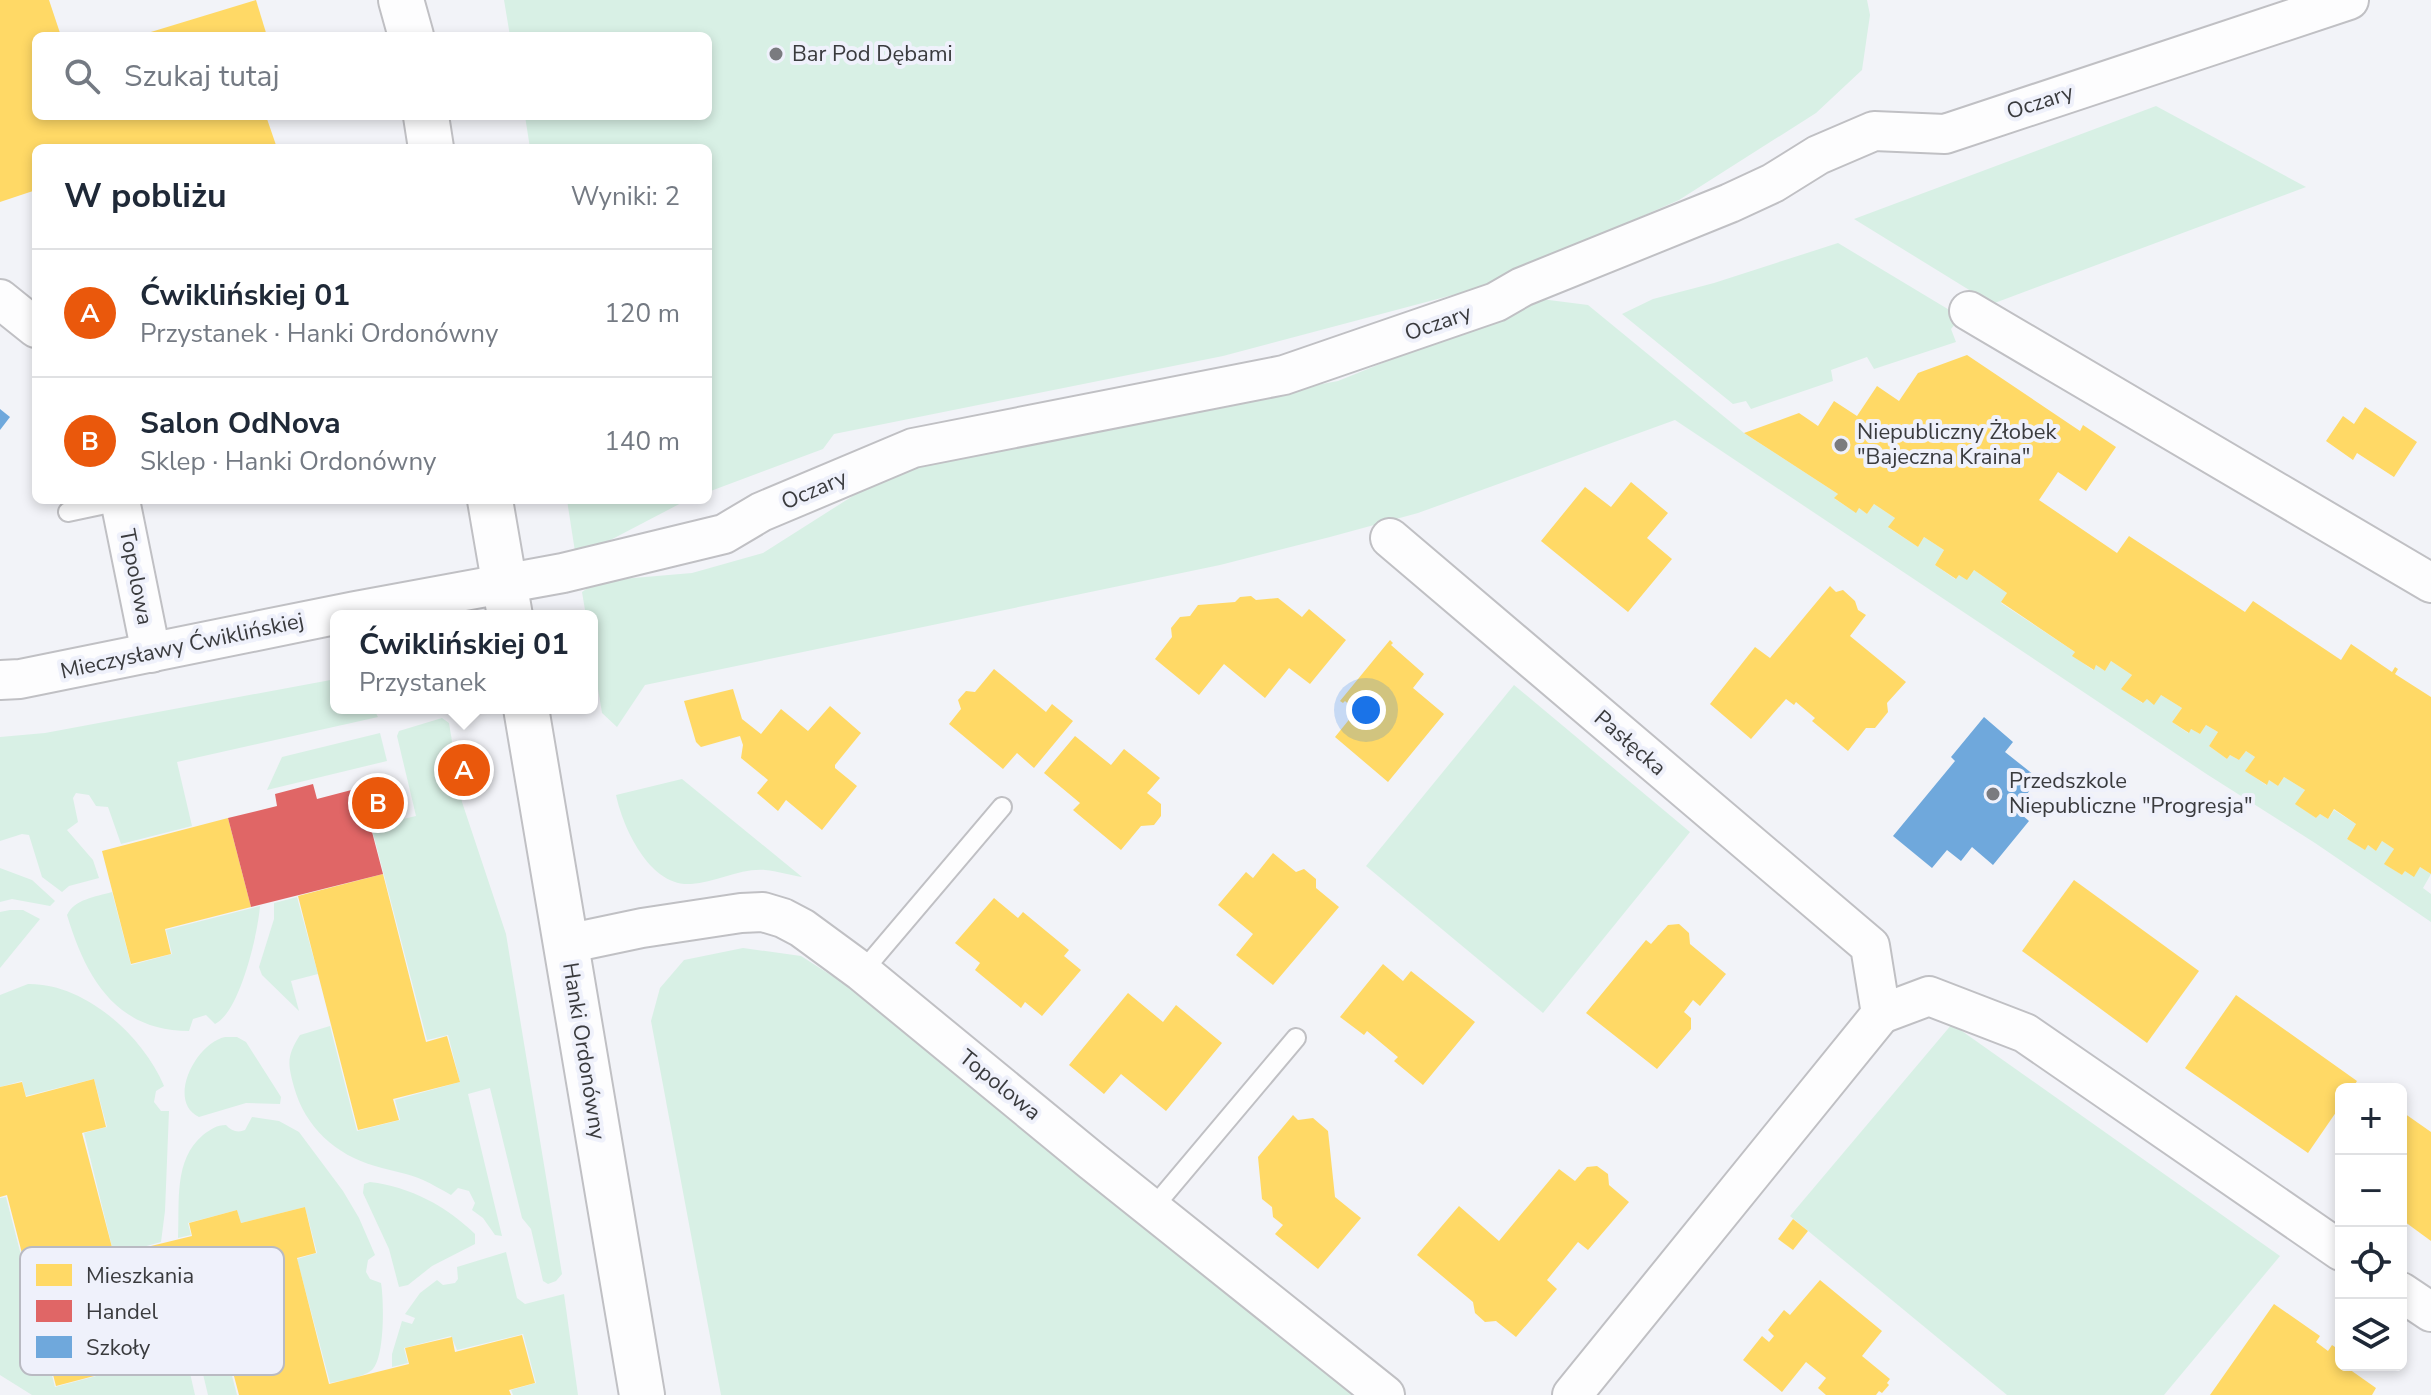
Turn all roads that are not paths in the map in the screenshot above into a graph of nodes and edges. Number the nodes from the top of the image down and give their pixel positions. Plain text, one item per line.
1 (401, 0) edge
2 (2349, 0) edge
3 (410, 32) edge
4 (427, 120) edge
5 (430, 144) edge
6 (0, 299) edge
7 (1969, 311) dead end
8 (32, 325) edge
9 (103, 504) edge
10 (121, 504) edge
11 (491, 504) edge
12 (68, 512) dead end
13 (1390, 538) dead end
14 (2431, 583) edge
15 (508, 600) edge
16 (369, 610) edge
17 (330, 616) edge
18 (151, 653) junction
19 (0, 680) edge
20 (527, 714) edge
21 (1002, 807) dead end
22 (566, 944) junction
23 (1870, 946) junction
24 (862, 972) junction
25 (1929, 996) junction
26 (1881, 1014) junction
27 (1296, 1038) dead end
28 (1152, 1209) junction
29 (2335, 1247) edge
30 (2407, 1296) edge
31 (2431, 1312) edge
32 (642, 1395) edge
33 (1385, 1395) edge
34 (1572, 1395) edge

1 - 3 street
2 - 15 street, Oczary
4 - 5 street
6 - 8 street
7 - 14 street
9 - 12 lane
10 - 18 street, Topolowa
11 - 15 street
13 - 23 street, Pasłęcka
15 - 16 street, Mieczysławy Ćwiklińskiej
17 - 18 street, Mieczysławy Ćwiklińskiej
18 - 19 street, Mieczysławy Ćwiklińskiej
20 - 22 street, Hanki Ordonówny
21 - 24 lane
22 - 24 street, Topolowa
22 - 32 street, Hanki Ordonówny
23 - 25 street, Pasłęcka
23 - 26 street
24 - 28 street, Topolowa
25 - 26 street
25 - 29 street, Pasłęcka
26 - 34 street
27 - 28 lane
28 - 33 street, Topolowa
30 - 31 street

